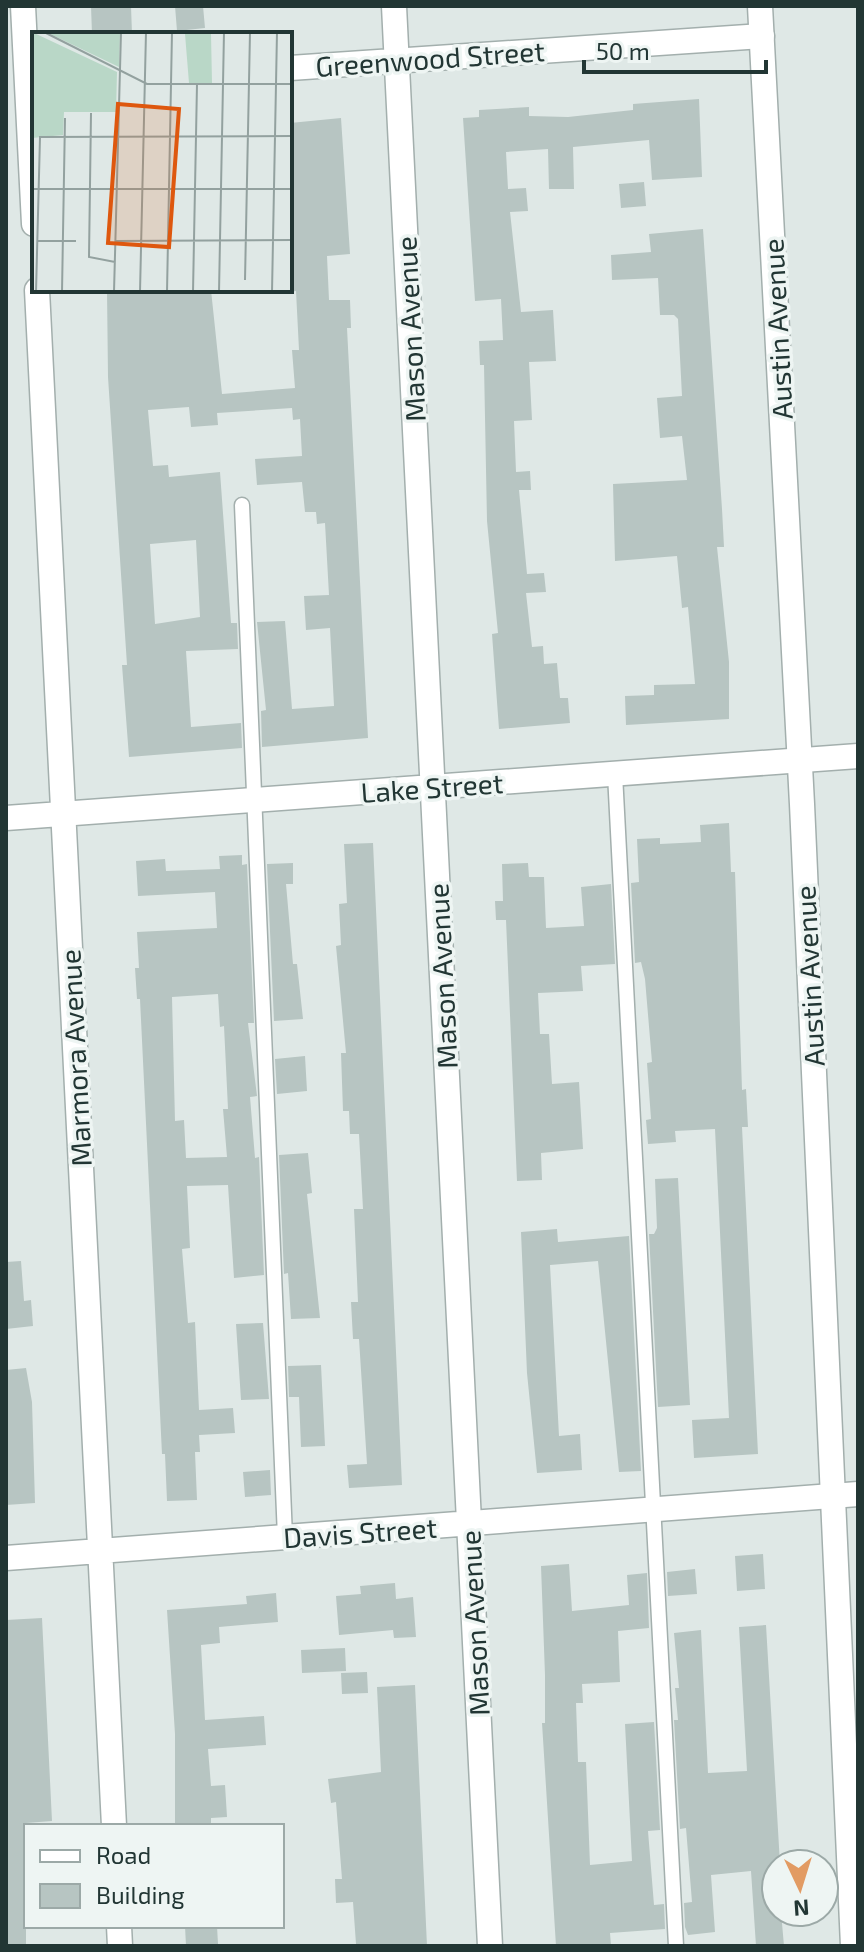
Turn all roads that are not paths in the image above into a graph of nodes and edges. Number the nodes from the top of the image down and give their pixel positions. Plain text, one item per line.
1 (23, 6) edge
2 (394, 6) edge
3 (760, 6) edge
4 (762, 36) junction
5 (396, 61) junction
6 (292, 68) edge
7 (22, 87) edge
8 (32, 201) edge
9 (37, 292) edge
10 (242, 505) dead end
11 (858, 756) edge
12 (799, 761) junction
13 (615, 774) junction
14 (433, 787) junction
15 (254, 800) junction
16 (63, 814) junction
17 (6, 818) edge
18 (858, 1494) edge
19 (833, 1496) junction
20 (654, 1510) junction
21 (469, 1523) junction
22 (285, 1537) junction
23 (100, 1551) junction
24 (6, 1558) edge
25 (114, 1824) edge
26 (490, 1946) edge
27 (676, 1946) edge
28 (853, 1946) edge

1 - 7 street
2 - 5 street, Mason Avenue
3 - 4 street, Austin Avenue
4 - 5 street, Greenwood Street
4 - 12 street, Austin Avenue
5 - 6 street, Greenwood Street
5 - 14 street, Mason Avenue
7 - 8 street
9 - 16 street, Marmora Avenue
10 - 15 lane
11 - 12 street, Lake Street
12 - 13 street, Lake Street
12 - 19 street, Austin Avenue
13 - 14 street, Lake Street
13 - 20 lane
14 - 15 street, Lake Street
14 - 21 street, Mason Avenue
15 - 16 street, Lake Street
15 - 22 lane
16 - 17 street, Lake Street
16 - 23 street, Marmora Avenue
18 - 19 street, Davis Street
19 - 20 street, Davis Street
19 - 28 street, Austin Avenue
20 - 21 street, Davis Street
20 - 27 lane
21 - 22 street, Davis Street
21 - 26 street, Mason Avenue
22 - 23 street, Davis Street
23 - 24 street, Davis Street
23 - 25 street, Marmora Avenue

